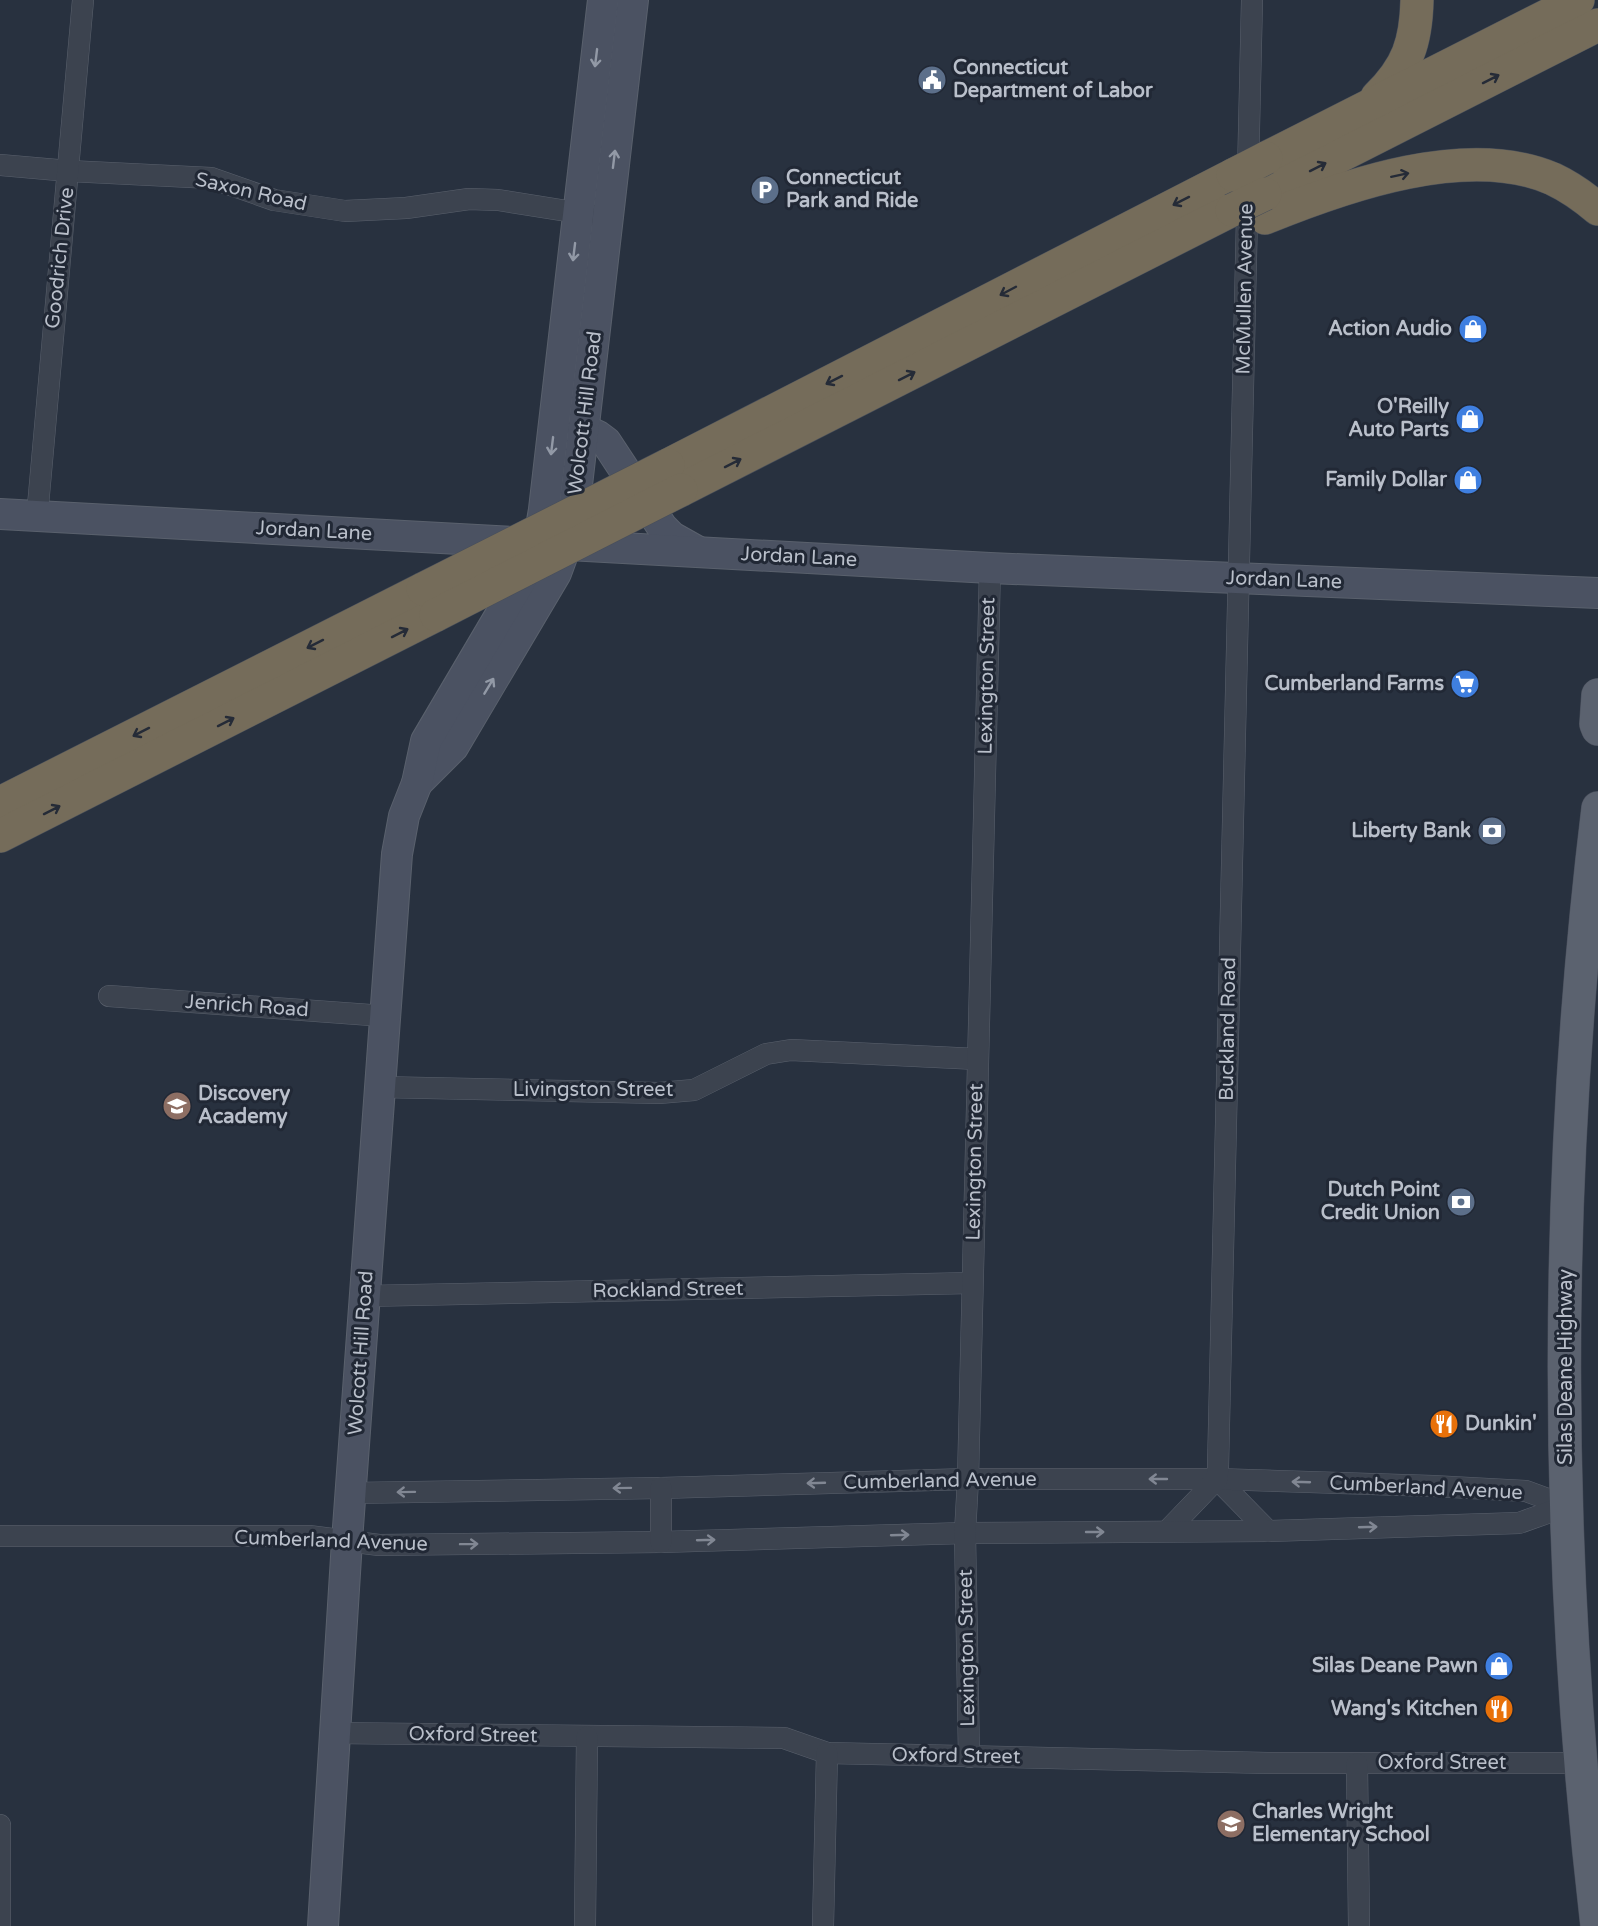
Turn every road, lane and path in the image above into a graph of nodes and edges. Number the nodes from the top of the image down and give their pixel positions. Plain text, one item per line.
1 (83, 0) edge
2 (603, 0) edge
3 (633, 0) edge
4 (1252, 0) edge
5 (1417, 0) edge
6 (1578, 0) edge
7 (1598, 25) edge
8 (1361, 110) junction
9 (0, 165) edge
10 (69, 171) junction
11 (1265, 206) junction
12 (1598, 209) edge
13 (578, 214) junction
14 (608, 217) junction
15 (583, 429) junction
16 (674, 477) junction
17 (0, 514) edge
18 (37, 516) junction
19 (416, 536) junction
20 (536, 542) junction
21 (567, 543) junction
22 (699, 552) junction
23 (990, 568) junction
24 (1238, 579) junction
25 (1598, 592) edge
26 (429, 602) junction
27 (478, 653) junction
28 (1598, 695) edge
29 (457, 715) junction
30 (1598, 729) edge
31 (0, 803) edge
32 (1598, 808) edge
33 (0, 836) edge
34 (109, 996) dead end
35 (384, 1016) junction
36 (977, 1059) junction
37 (379, 1087) junction
38 (972, 1283) junction
39 (365, 1296) junction
40 (968, 1479) junction
41 (1217, 1479) junction
42 (661, 1488) junction
43 (351, 1493) junction
44 (1567, 1506) junction
45 (1167, 1531) junction
46 (1268, 1531) junction
47 (965, 1533) junction
48 (0, 1536) edge
49 (347, 1541) junction
50 (661, 1542) junction
51 (334, 1733) junction
52 (587, 1737) junction
53 (827, 1753) junction
54 (969, 1756) junction
55 (1581, 1763) junction
56 (1357, 1764) junction
57 (0, 1825) edge
58 (0, 1926) edge
59 (322, 1926) edge
60 (585, 1926) edge
61 (823, 1926) edge
62 (1359, 1926) edge
63 (1597, 1926) edge

1 - 10 street, Goodrich Drive
2 -> 13 main road, Wolcott Hill Road
14 -> 3 main road, Wolcott Hill Road
4 - 24 street, McMullen Avenue
5 - 8 highway
6 - 8 highway
11 -> 7 highway
8 -> 16 highway, bridge
9 - 10 street, Saxon Road
10 - 13 street, Saxon Road
10 - 18 street, Goodrich Drive
11 -> 12 highway
16 -> 11 highway, bridge
13 - 14 street, Saxon Road
13 -> 20 main road, Wolcott Hill Road
14 - 15 main road, Wolcott Hill Road
15 - 21 main road, Wolcott Hill Road
15 - 22 main road
16 - 26 highway, bridge
17 - 18 main road, Jordan Lane
18 - 19 main road, Jordan Lane
19 - 20 main road, Jordan Lane
19 - 27 main road
20 - 21 main road, Jordan Lane
20 - 27 main road, Wolcott Hill Road
21 - 22 main road, Jordan Lane
29 -> 21 main road, Wolcott Hill Road
22 - 23 main road, Jordan Lane
23 - 24 main road, Jordan Lane
23 - 36 street, Lexington Street
24 - 25 main road, Jordan Lane
24 - 41 street, Buckland Road
26 -> 31 highway
33 -> 26 highway
27 - 29 main road, Wolcott Hill Road
28 - 30 main road
29 - 35 main road, Wolcott Hill Road
32 - 44 main road, Silas Deane Highway
34 - 35 street, Jenrich Road
35 - 37 main road, Wolcott Hill Road
36 - 37 street, Livingston Street
36 - 38 street, Lexington Street
37 - 39 main road, Wolcott Hill Road
38 - 39 street, Rockland Street
38 - 40 street, Lexington Street
39 - 43 main road, Wolcott Hill Road
41 -> 40 street, Cumberland Avenue
40 -> 42 street, Cumberland Avenue
40 - 47 street, Lexington Street
44 -> 41 street, Cumberland Avenue
41 - 45 street
41 - 46 street
42 -> 43 street, Cumberland Avenue
42 - 50 street
43 - 49 main road, Wolcott Hill Road
46 -> 44 street, Cumberland Avenue
44 - 55 main road, Silas Deane Highway
45 - 46 street, Cumberland Avenue
47 -> 45 street, Cumberland Avenue
50 -> 47 street, Cumberland Avenue
47 - 54 street, Lexington Street
48 - 49 street, Cumberland Avenue
49 -> 50 street, Cumberland Avenue
49 - 51 main road, Wolcott Hill Road
51 - 52 street, Oxford Street
51 - 59 main road, Wolcott Hill Road
52 - 53 street, Oxford Street
52 - 60 street
53 - 54 street, Oxford Street
53 - 61 street
54 - 56 street, Oxford Street
55 - 56 street, Oxford Street
55 - 63 main road, Silas Deane Highway
56 - 62 street
57 - 58 street

